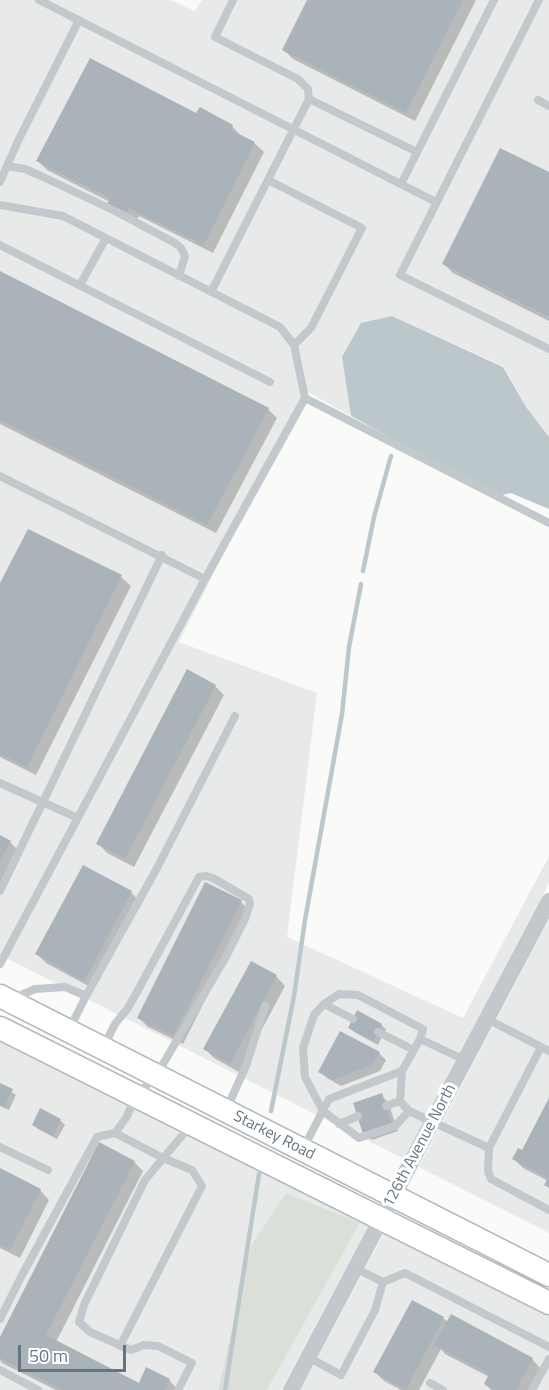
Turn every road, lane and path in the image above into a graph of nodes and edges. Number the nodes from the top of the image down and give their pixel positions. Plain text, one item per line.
1 (39, 0) edge
2 (233, 0) edge
3 (494, 0) edge
4 (539, 0) edge
5 (79, 20) junction
6 (309, 99) junction
7 (538, 100) dead end
8 (549, 106) edge
9 (294, 129) junction
10 (417, 152) junction
11 (7, 166) junction
12 (268, 180) junction
13 (0, 182) edge
14 (400, 184) junction
15 (436, 202) junction
16 (0, 205) edge
17 (106, 238) junction
18 (0, 245) edge
19 (178, 276) junction
20 (80, 285) junction
21 (211, 292) junction
22 (294, 345) junction
23 (549, 349) edge
24 (270, 382) dead end
25 (305, 398) junction
26 (0, 476) edge
27 (549, 523) edge
28 (162, 555) junction
29 (206, 579) junction
30 (234, 716) dead end
31 (0, 783) edge
32 (42, 802) junction
33 (78, 818) junction
34 (0, 891) edge
35 (549, 901) edge
36 (0, 964) edge
37 (86, 996) junction
38 (4, 998) edge
39 (324, 1004) junction
40 (265, 1006) dead end
41 (353, 1019) dead end
42 (487, 1019) junction
43 (0, 1028) edge
44 (68, 1031) junction
45 (378, 1032) dead end
46 (420, 1038) junction
47 (103, 1048) junction
48 (545, 1049) edge
49 (414, 1050) junction
50 (465, 1060) junction
51 (402, 1071) junction
52 (156, 1076) junction
53 (136, 1095) junction
54 (400, 1101) junction
55 (386, 1106) dead end
56 (226, 1111) junction
57 (323, 1111) junction
58 (410, 1111) junction
59 (358, 1116) dead end
60 (433, 1121) junction
61 (192, 1124) junction
62 (339, 1124) junction
63 (116, 1133) junction
64 (0, 1147) edge
65 (489, 1148) junction
66 (303, 1150) junction
67 (163, 1158) junction
68 (48, 1170) dead end
69 (394, 1196) junction
70 (549, 1210) edge
71 (382, 1218) junction
72 (355, 1268) junction
73 (549, 1275) edge
74 (383, 1282) junction
75 (549, 1303) edge
76 (0, 1319) edge
77 (120, 1346) junction
78 (549, 1347) edge
79 (308, 1357) junction
80 (549, 1359) edge
81 (0, 1370) edge
82 (430, 1383) dead end
83 (38, 1390) edge
84 (178, 1390) edge
85 (291, 1390) edge
86 (443, 1390) edge
87 (532, 1390) edge

1 - 5 lane
2 - 6 lane
3 - 10 lane
4 - 15 lane
5 - 9 lane
5 - 11 lane
6 - 9 lane
6 - 10 lane
7 - 8 lane
9 - 12 lane
9 - 14 lane
10 - 14 lane
11 - 13 lane
11 - 19 lane
12 - 21 lane
12 - 22 lane
14 - 15 lane
15 - 23 lane
16 - 17 lane
17 - 19 lane
17 - 20 lane
18 - 20 lane
19 - 21 lane
20 - 24 lane
21 - 22 lane
22 - 25 lane
25 - 27 lane
25 - 29 lane
26 - 28 lane
28 - 29 lane
28 - 32 lane
29 - 33 lane
30 - 37 lane
31 - 32 lane
32 - 33 lane
32 - 34 lane
33 - 36 lane
35 - 42 street, 126th Avenue North
37 - 38 lane
37 - 44 lane
38 - 44 main road, Starkey Road
39 - 41 lane
39 - 46 lane
39 - 57 lane
40 - 56 lane
42 - 48 lane
42 - 50 street, 126th Avenue North
43 - 53 main road, Starkey Road
44 - 47 main road, Starkey Road
45 - 49 lane
46 - 49 lane
46 - 50 lane
47 - 52 main road, Starkey Road
47 - 52 lane
48 - 65 lane
49 - 51 lane
50 - 60 street, 126th Avenue North
51 - 54 lane
51 - 57 lane
52 - 53 lane
52 - 56 main road, Starkey Road
53 - 61 main road, Starkey Road
53 - 63 lane
54 - 55 lane
54 - 58 lane
56 - 66 main road, Starkey Road
57 - 62 lane
57 - 66 lane
58 - 60 lane
58 - 62 lane
59 - 62 lane
60 - 65 lane
60 - 69 street, 126th Avenue North
61 - 67 lane
61 - 71 main road, Starkey Road
63 - 67 lane
63 - 76 lane
64 - 68 lane
65 - 70 lane
66 - 69 main road, Starkey Road
67 - 77 lane
67 - 77 lane
69 - 71 street, 126th Avenue North
69 - 73 main road, Starkey Road
71 - 72 street, 126th Avenue North
71 - 75 main road, Starkey Road
72 - 74 lane
72 - 79 street, 126th Avenue North
74 - 78 lane
74 - 79 lane
77 - 84 lane
79 - 85 street, 126th Avenue North
80 - 87 lane
81 - 83 lane
82 - 86 lane

